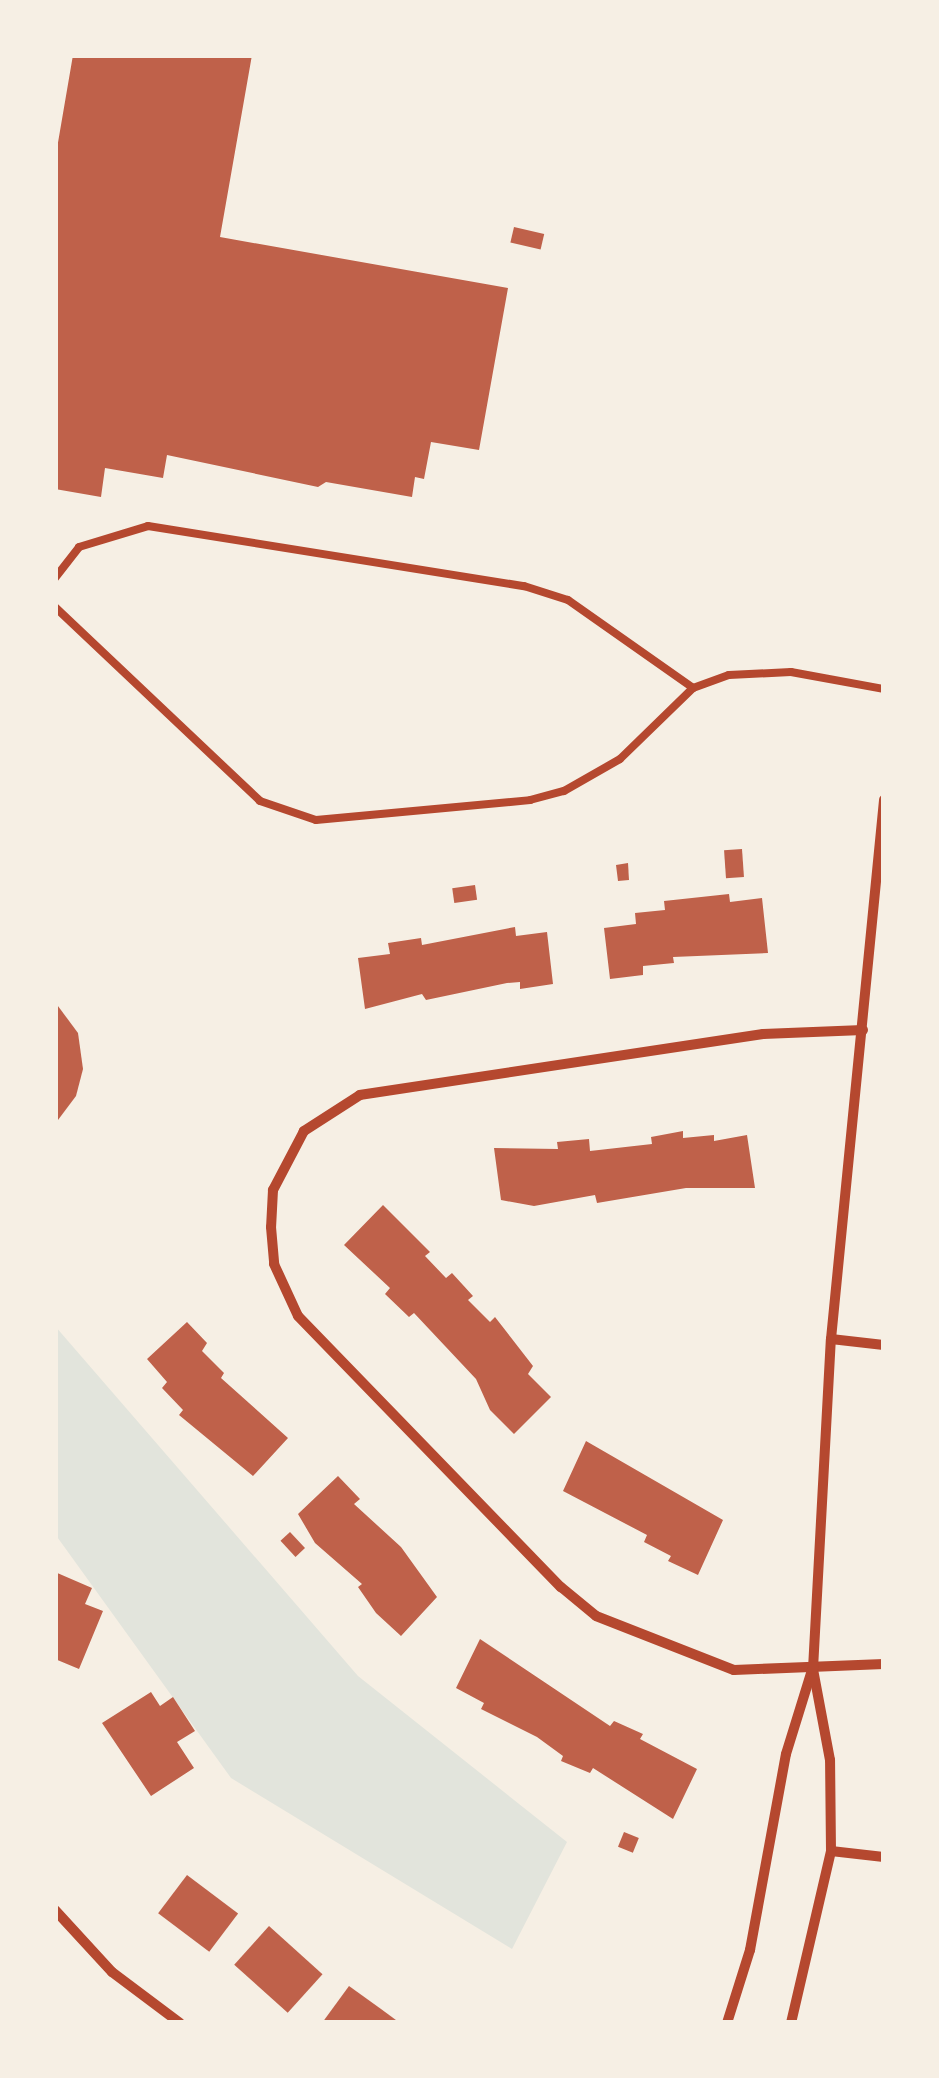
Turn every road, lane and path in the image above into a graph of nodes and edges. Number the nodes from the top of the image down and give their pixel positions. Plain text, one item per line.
1 (55, 578) edge
2 (55, 606) edge
3 (693, 688) junction
4 (884, 690) edge
5 (884, 800) edge
6 (863, 1030) junction
7 (831, 1340) junction
8 (884, 1345) edge
9 (884, 1664) edge
10 (813, 1669) junction
11 (831, 1851) junction
12 (884, 1857) edge
13 (55, 1910) edge
14 (180, 2023) edge
15 (727, 2023) edge
16 (791, 2023) edge

1 - 3 lane
2 - 3 lane
3 - 4 lane
5 - 6 street
6 - 7 street
6 - 10 street
7 - 8 street
7 - 10 street
9 - 10 street
10 - 11 street
10 - 15 street
11 - 12 street
11 - 16 street
13 - 14 street

